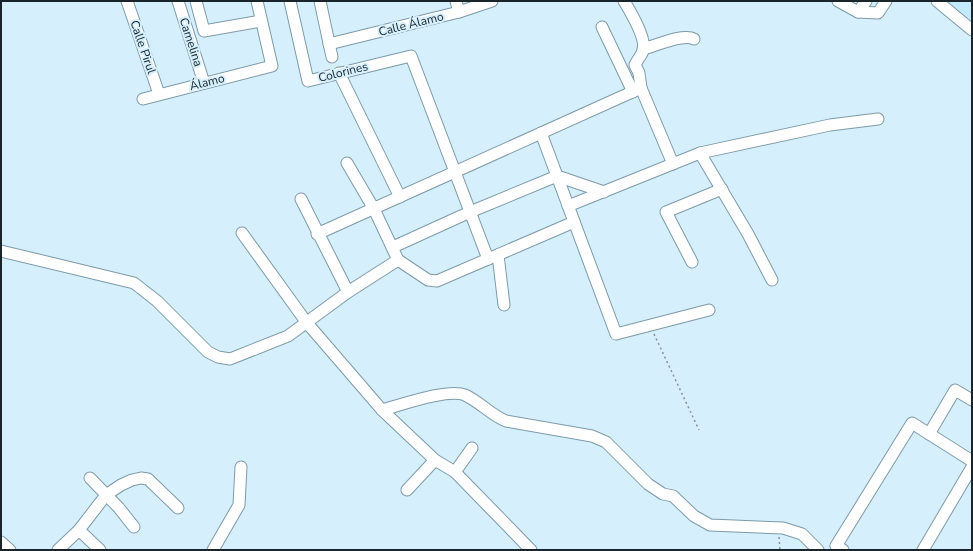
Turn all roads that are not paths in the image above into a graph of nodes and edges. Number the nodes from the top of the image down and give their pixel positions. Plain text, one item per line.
1 (127, 1) edge
2 (178, 1) edge
3 (196, 1) edge
4 (257, 1) edge
5 (290, 1) edge
6 (320, 1) edge
7 (456, 1) edge
8 (624, 1) edge
9 (838, 1) edge
10 (866, 1) edge
11 (886, 1) edge
12 (937, 1) edge
13 (487, 2) edge
14 (459, 12) junction
15 (858, 12) junction
16 (261, 21) junction
17 (602, 27) dead end
18 (972, 30) edge
19 (694, 39) dead end
20 (329, 44) junction
21 (643, 49) junction
22 (332, 57) dead end
23 (339, 73) junction
24 (204, 83) junction
25 (637, 90) junction
26 (159, 94) junction
27 (143, 99) dead end
28 (878, 119) dead end
29 (541, 133) junction
30 (700, 153) junction
31 (347, 163) dead end
32 (672, 164) junction
33 (455, 172) junction
34 (557, 176) junction
35 (722, 189) junction
36 (604, 192) junction
37 (400, 197) junction
38 (301, 199) dead end
39 (568, 206) junction
40 (374, 209) junction
41 (470, 212) junction
42 (574, 222) junction
43 (242, 233) dead end
44 (318, 234) junction
45 (393, 247) junction
46 (1, 251) edge
47 (493, 257) junction
48 (398, 260) junction
49 (692, 262) dead end
50 (772, 280) dead end
51 (348, 292) junction
52 (504, 305) dead end
53 (709, 310) dead end
54 (307, 323) junction
55 (972, 400) edge
56 (382, 410) junction
57 (929, 434) junction
58 (472, 448) dead end
59 (434, 460) junction
60 (972, 461) edge
61 (241, 467) dead end
62 (972, 467) edge
63 (455, 472) junction
64 (90, 478) dead end
65 (407, 490) dead end
66 (106, 495) junction
67 (178, 508) dead end
68 (134, 527) dead end
69 (79, 530) junction
70 (1, 542) edge
71 (10, 550) edge
72 (58, 550) edge
73 (100, 550) edge
74 (213, 550) edge
75 (530, 550) edge
76 (818, 550) edge
77 (843, 550) edge
78 (923, 550) edge

1 - 26 street, Calle Pirul
2 - 24 street, Camelina
3 - 16 street
4 - 16 street
5 - 23 street, Colorines
6 - 20 street
7 - 14 street
8 - 21 street
9 - 15 street
10 - 15 street
11 - 15 street
12 - 18 street
13 - 14 street, Calle Álamo
14 - 20 street, Calle Álamo
16 - 24 street, Álamo
17 - 25 street
19 - 21 street
20 - 22 street
21 - 25 street
23 - 33 street, Colorines
23 - 37 street
24 - 26 street, Álamo
25 - 29 street
25 - 32 street
26 - 27 street, Álamo
28 - 30 street
29 - 33 street
29 - 34 street
30 - 32 street
30 - 35 street
31 - 40 street
32 - 36 street
33 - 37 street
33 - 41 street
34 - 36 street
34 - 39 street
34 - 41 street
35 - 49 street
35 - 50 street
36 - 39 street
37 - 40 street
38 - 44 street
39 - 42 street
40 - 44 street
40 - 45 street
41 - 45 street
41 - 47 street
42 - 47 street
42 - 53 street
43 - 54 street
44 - 51 street
45 - 48 street
46 - 54 street
47 - 48 street
47 - 52 street
48 - 51 street
51 - 54 street
54 - 56 street
55 - 57 street
56 - 59 street
56 - 76 street
57 - 60 street
57 - 77 street
58 - 63 street
59 - 63 street
59 - 65 street
61 - 74 street
62 - 78 street
63 - 75 street
64 - 66 street
66 - 67 street
66 - 68 street
66 - 69 street
69 - 72 street
69 - 73 street
70 - 71 street

